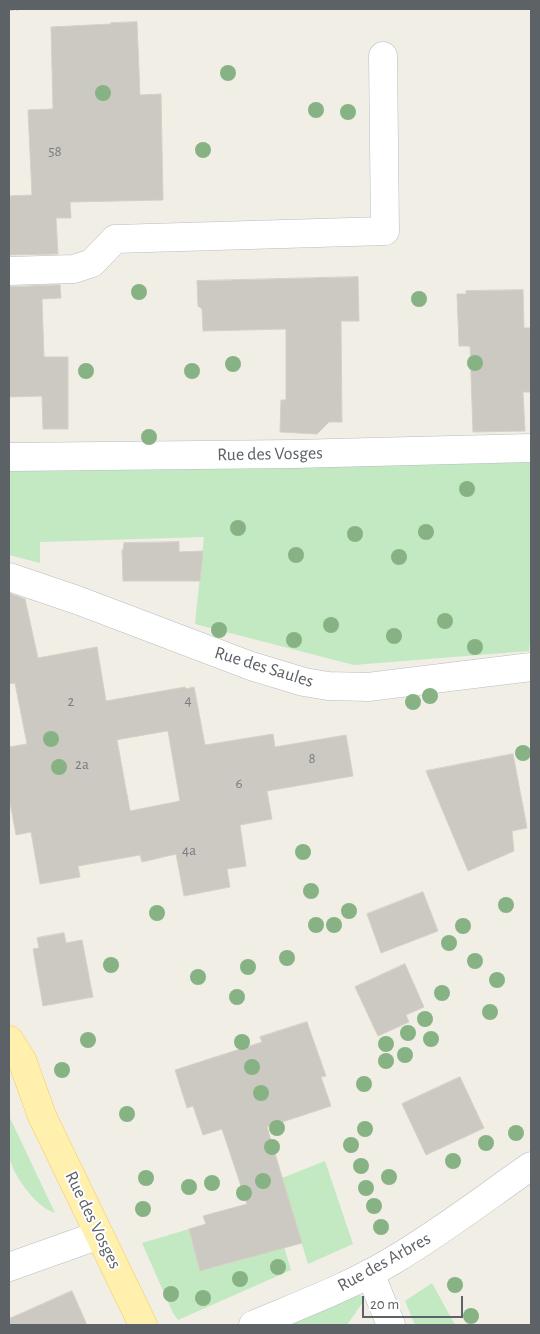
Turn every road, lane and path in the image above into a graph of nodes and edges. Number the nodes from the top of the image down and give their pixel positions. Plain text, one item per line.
1 (9, 9) edge
2 (18, 9) edge
3 (383, 56) dead end
4 (9, 272) edge
5 (531, 448) edge
6 (9, 457) edge
7 (9, 578) edge
8 (531, 667) edge
9 (9, 1040) edge
10 (9, 1072) edge
11 (42, 1116) junction
12 (531, 1166) edge
13 (100, 1234) junction
14 (9, 1267) edge
15 (370, 1273) junction
16 (143, 1325) edge
17 (253, 1325) edge
18 (392, 1325) edge

1 - 2 path
3 - 4 street
5 - 6 street, Rue des Vosges
7 - 8 street, Rue des Saules
9 - 11 main road, Rue des Vosges
10 - 11 main road, Rue des Vosges
11 - 13 main road, Rue des Vosges
12 - 15 street, Rue des Arbres
13 - 14 street
13 - 16 main road, Rue des Vosges
15 - 17 street, Rue des Arbres
15 - 18 street

